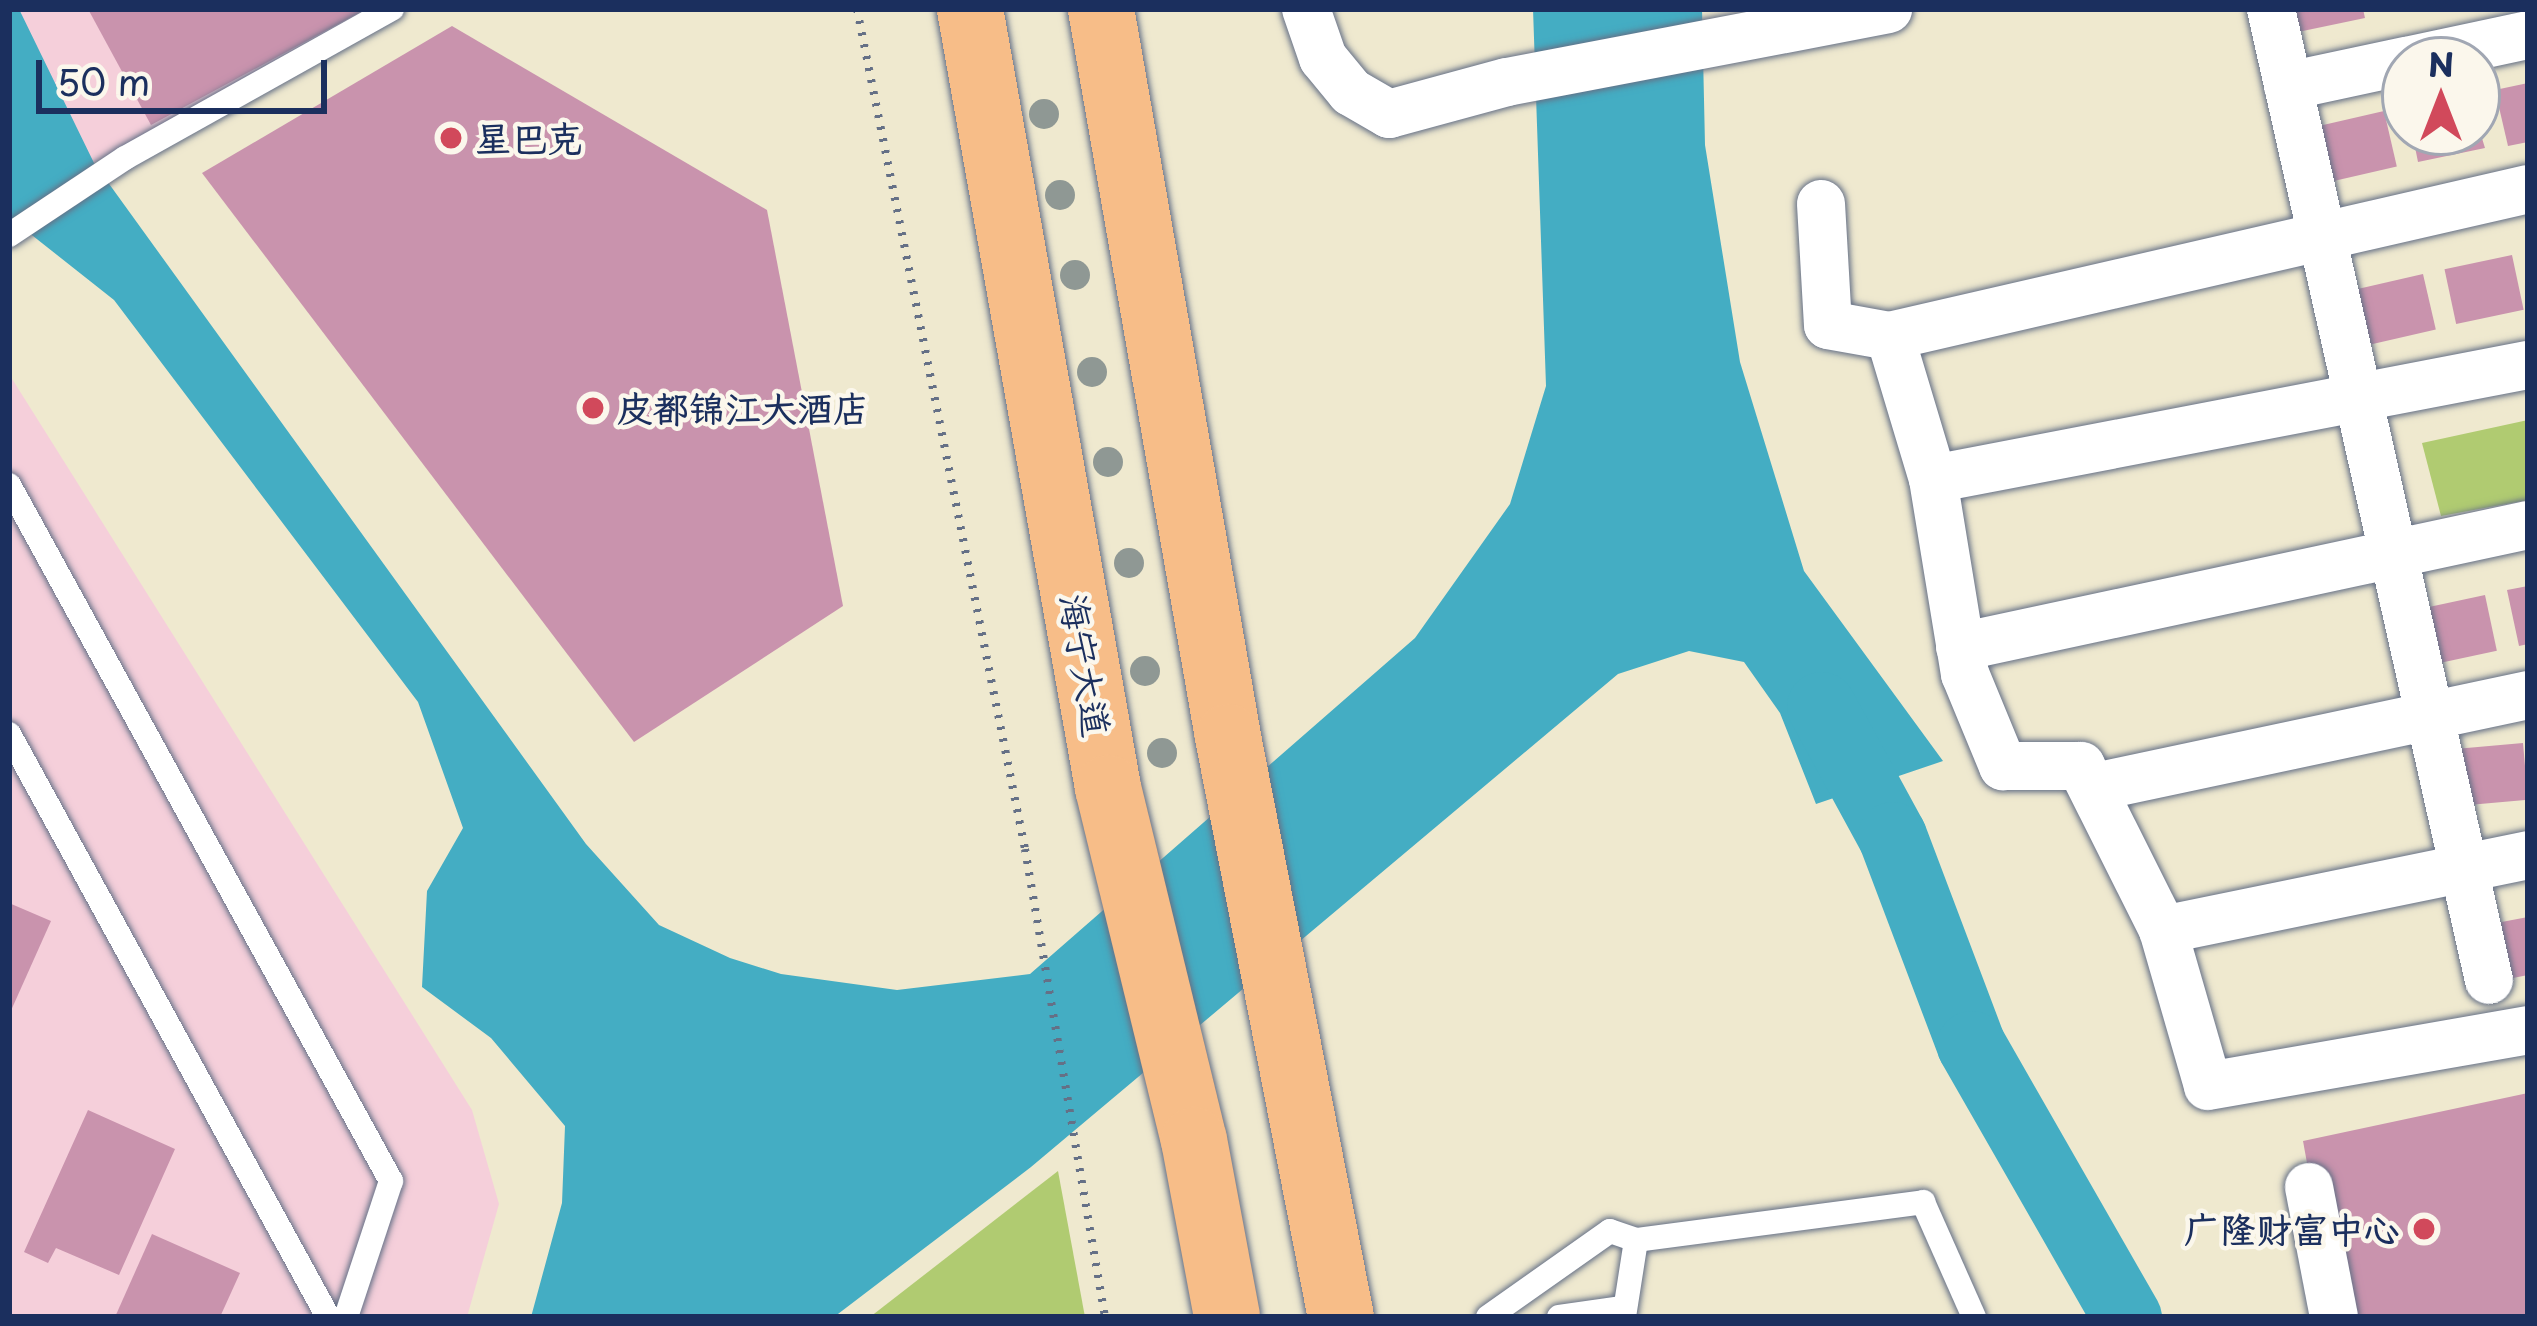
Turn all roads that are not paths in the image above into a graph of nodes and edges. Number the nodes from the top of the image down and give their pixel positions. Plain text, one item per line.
1 (392, 9) edge
2 (970, 9) edge
3 (1101, 9) edge
4 (1306, 9) edge
5 (1888, 9) edge
6 (2271, 9) edge
7 (2381, 67) edge
8 (2288, 86) junction
9 (2528, 189) edge
10 (1821, 204) dead end
11 (2321, 232) junction
12 (9, 235) edge
13 (1890, 336) junction
14 (2528, 364) edge
15 (2358, 399) junction
16 (1933, 479) junction
17 (9, 485) edge
18 (2528, 525) edge
19 (2392, 552) junction
20 (1960, 647) junction
21 (2528, 695) edge
22 (2430, 716) junction
23 (9, 734) edge
24 (2095, 787) junction
25 (2528, 855) edge
26 (2464, 868) junction
27 (2163, 930) junction
28 (2489, 980) dead end
29 (2528, 1030) edge
30 (2309, 1187) dead end
31 (1636, 1240) junction
32 (1623, 1312) edge
33 (328, 1317) edge
34 (346, 1317) edge
35 (1227, 1317) edge
36 (1341, 1317) edge
37 (1488, 1317) edge
38 (1559, 1317) edge
39 (1974, 1317) edge
40 (2334, 1317) edge

1 - 12 lane
2 - 35 highway, 海宁大道
3 - 36 highway
4 - 5 street
6 - 8 street
7 - 8 street
8 - 11 street
9 - 11 street
10 - 13 street
11 - 13 street
11 - 15 street
13 - 16 street
14 - 15 street
15 - 16 street
15 - 19 street
16 - 20 street
17 - 34 lane
18 - 19 street
19 - 20 street
19 - 22 street
20 - 24 street
21 - 22 street
22 - 24 street
22 - 26 street
23 - 33 lane
24 - 27 street
25 - 26 street
26 - 27 street
26 - 28 street
27 - 29 street
30 - 40 street
31 - 32 lane
31 - 37 lane
31 - 39 lane
32 - 38 lane

